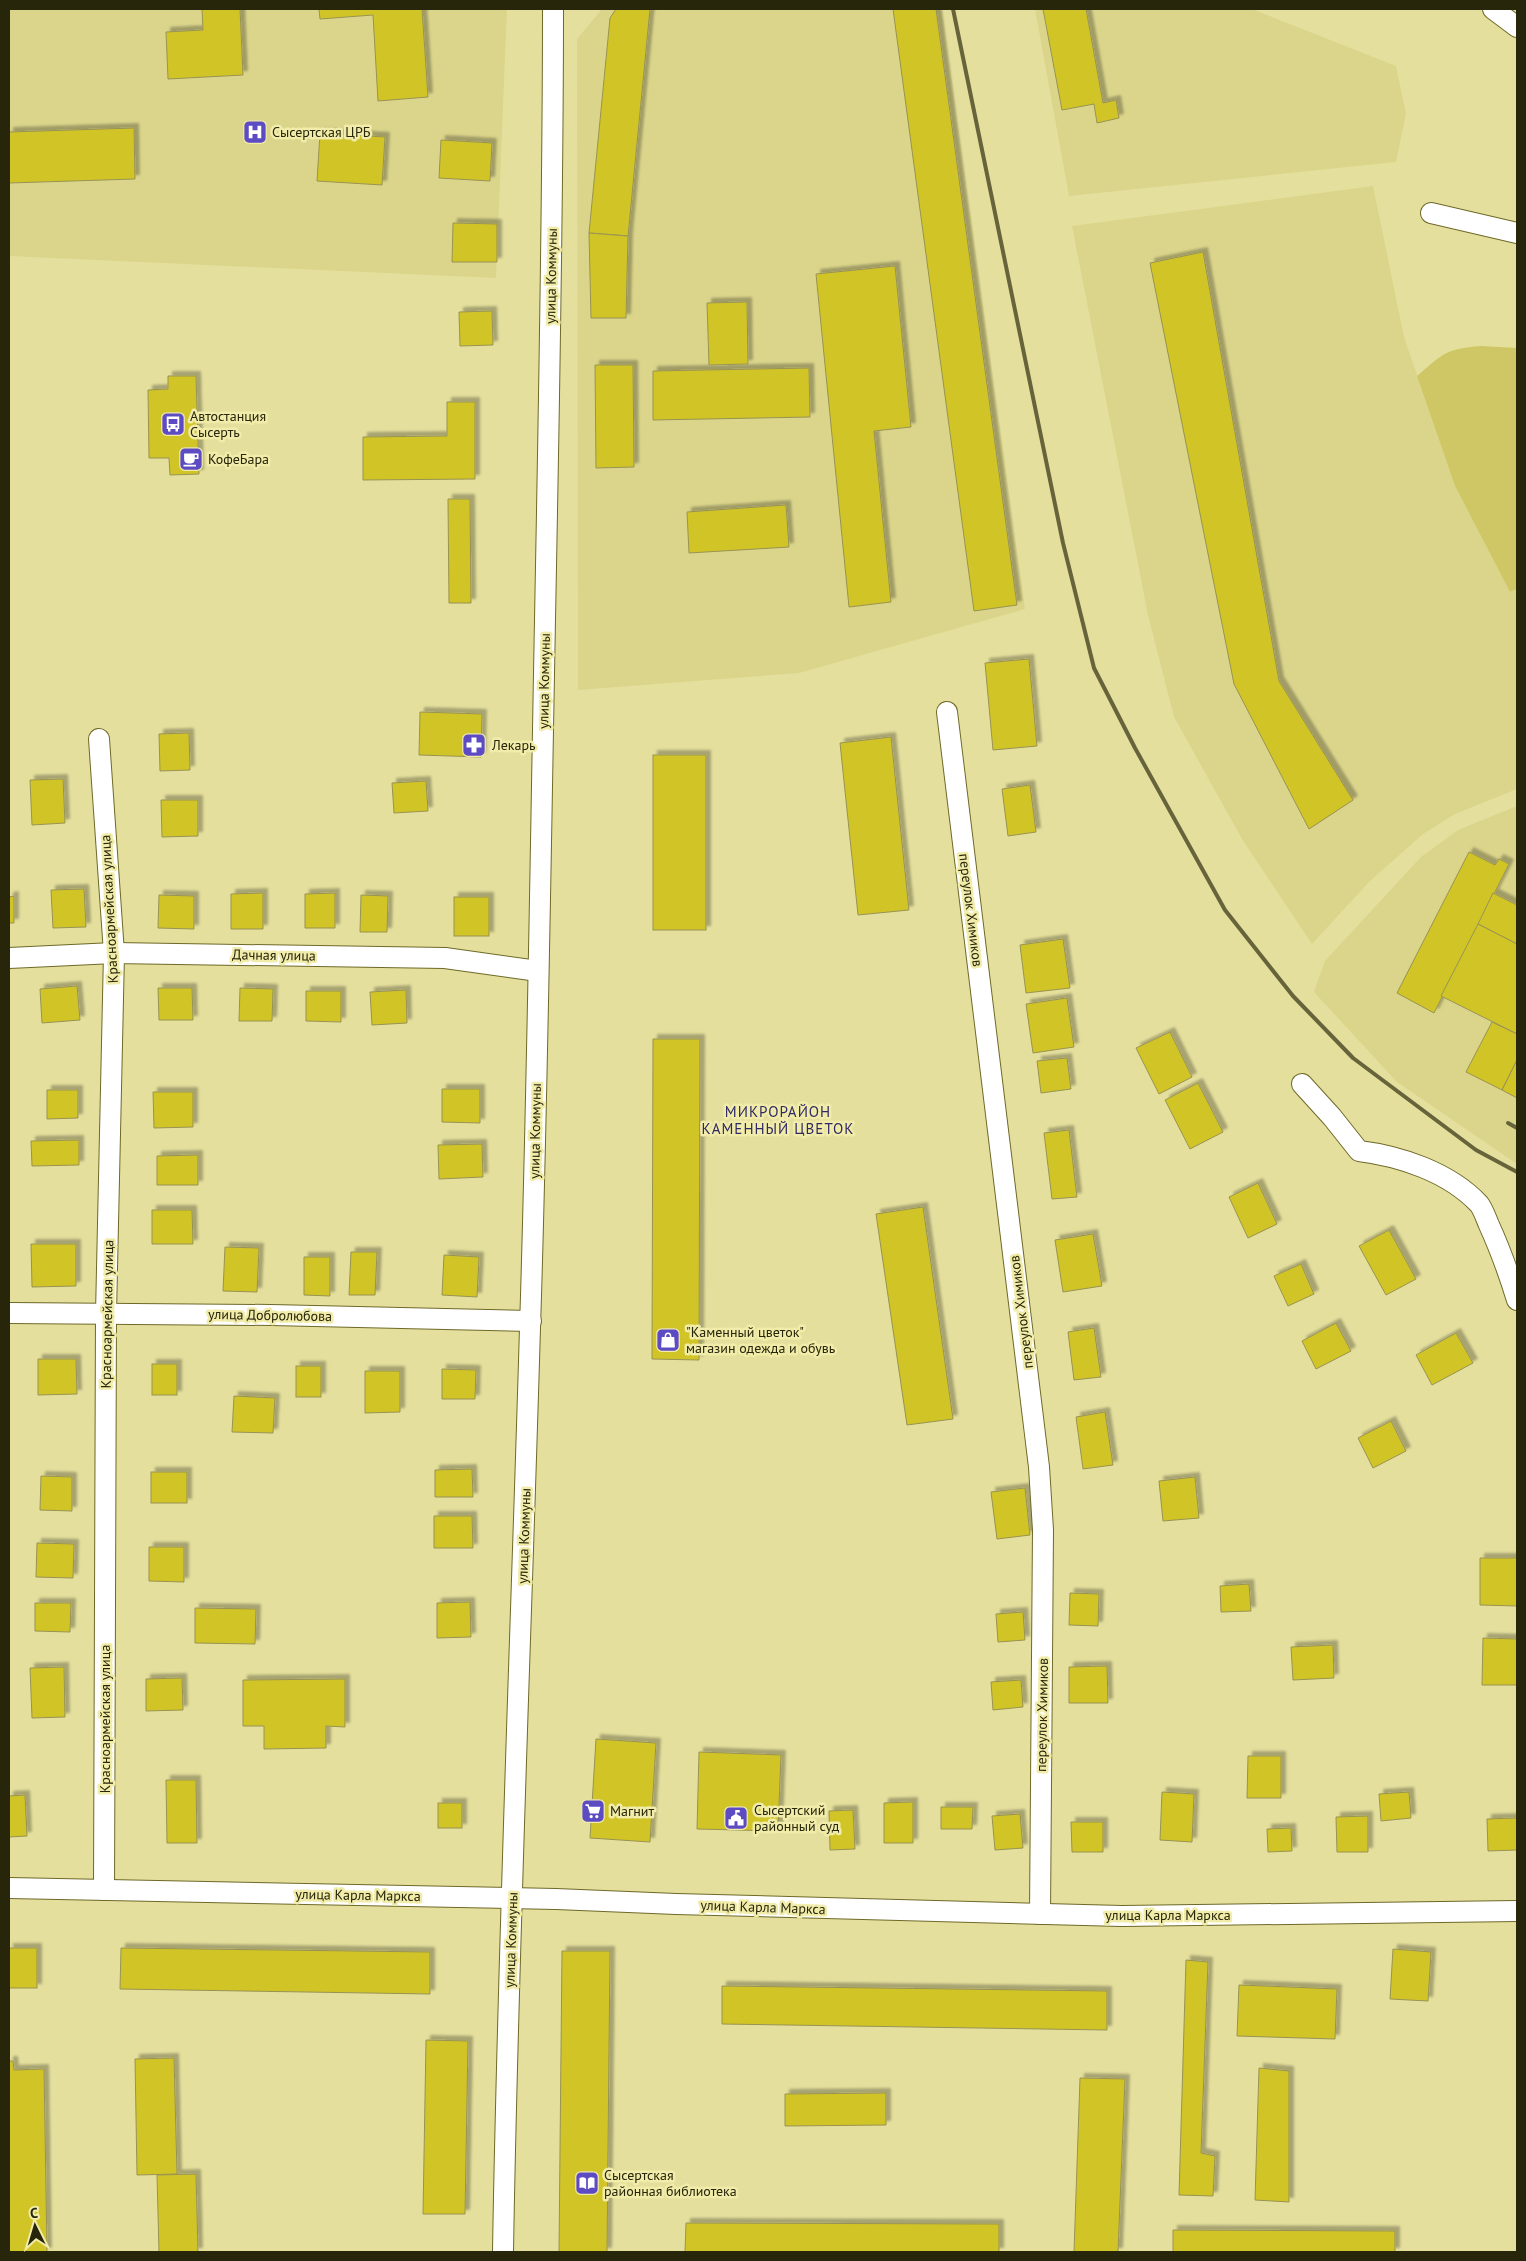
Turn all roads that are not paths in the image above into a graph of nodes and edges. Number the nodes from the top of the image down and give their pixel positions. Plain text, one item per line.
1 (553, 9) edge
2 (1493, 9) edge
3 (1517, 27) edge
4 (1432, 213) dead end
5 (1517, 234) edge
6 (947, 712) dead end
7 (99, 739) dead end
8 (114, 953) junction
9 (9, 958) edge
10 (538, 971) junction
11 (1302, 1084) dead end
12 (1517, 1300) edge
13 (9, 1313) edge
14 (106, 1314) junction
15 (530, 1321) junction
16 (9, 1888) edge
17 (104, 1890) junction
18 (513, 1899) junction
19 (1517, 1911) edge
20 (1040, 1914) junction
21 (503, 2252) edge

1 - 10 street, улица Коммуны
2 - 3 street
4 - 5 street
6 - 20 street, переулок Химиков
7 - 8 street, Красноармейская улица
8 - 9 street, Дачная улица
8 - 10 street, Дачная улица
8 - 14 street, Красноармейская улица
10 - 15 street, улица Коммуны
11 - 12 street
13 - 14 street, улица Добролюбова
14 - 15 street, улица Добролюбова
14 - 17 street, Красноармейская улица
15 - 18 street, улица Коммуны
16 - 17 street, улица Карла Маркса
17 - 18 street, улица Карла Маркса
18 - 20 street, улица Карла Маркса
18 - 21 street, улица Коммуны
19 - 20 street, улица Карла Маркса

